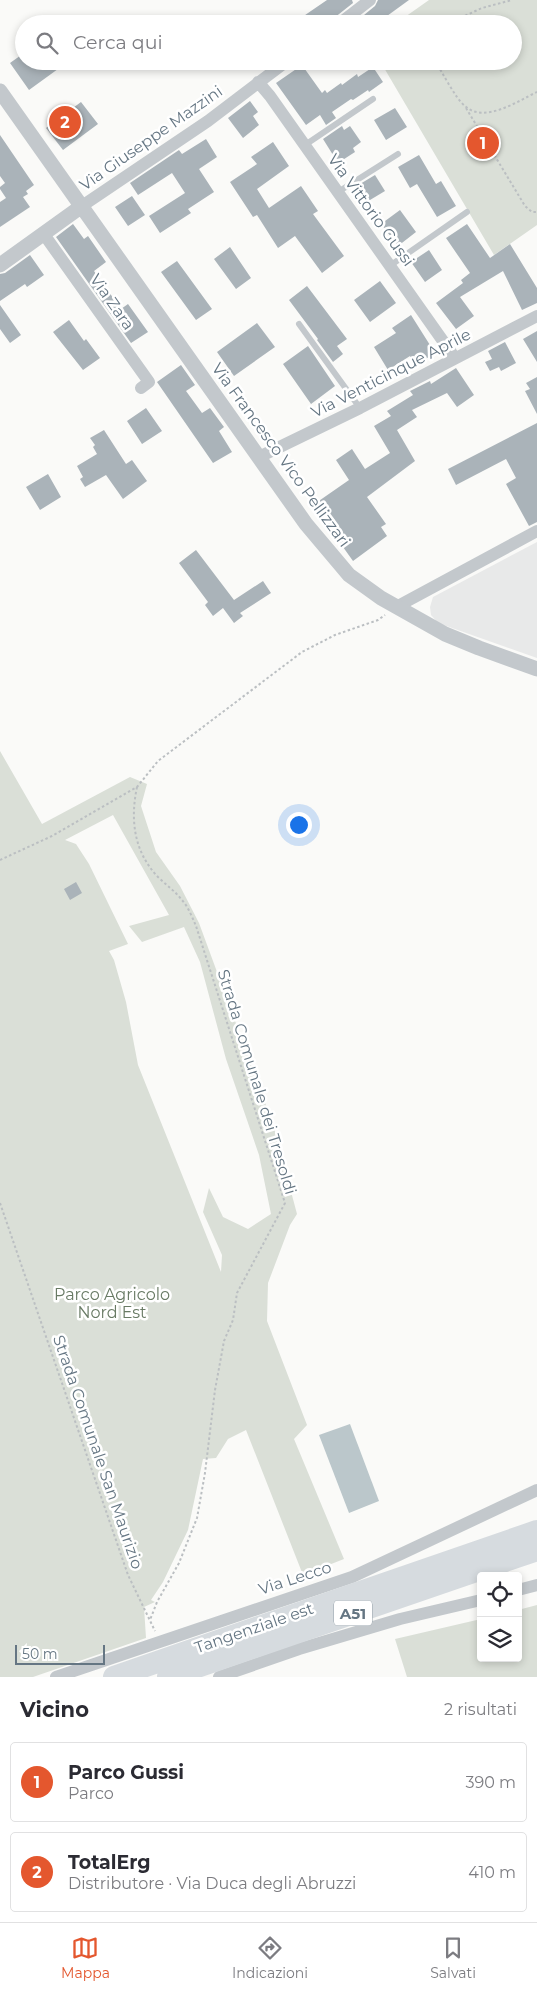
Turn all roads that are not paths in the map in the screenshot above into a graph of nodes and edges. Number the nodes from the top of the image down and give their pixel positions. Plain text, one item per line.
1 (364, 2) edge
2 (349, 15) edge
3 (275, 70) edge
4 (258, 82) junction
5 (0, 91) edge
6 (373, 99) dead end
7 (305, 145) junction
8 (398, 154) dead end
9 (338, 192) junction
10 (82, 206) junction
11 (467, 212) dead end
12 (43, 233) junction
13 (0, 265) edge
14 (391, 265) junction
15 (537, 316) edge
16 (299, 324) dead end
17 (455, 358) junction
18 (141, 388) dead end
19 (360, 408) junction
20 (259, 457) junction
21 (537, 531) edge
22 (398, 606) junction
23 (537, 669) edge
24 (537, 1490) edge
25 (537, 1516) edge
26 (537, 1531) edge
27 (537, 1550) edge
28 (537, 1561) edge
29 (449, 1571) junction
30 (537, 1586) edge
31 (522, 1589) edge
32 (477, 1601) edge
33 (56, 1677) edge
34 (114, 1677) edge
35 (168, 1677) edge
36 (219, 1677) edge

1 - 2 street
3 - 4 street, Via Giuseppe Mazzini
4 - 7 street, Via Vittorio Gussi
4 - 10 street, Via Giuseppe Mazzini
5 - 10 street, Via Francesco Vico Pellizzari
6 - 7 lane
7 - 9 street, Via Vittorio Gussi
8 - 9 lane
9 - 14 street, Via Vittorio Gussi
10 - 12 street
10 - 20 street, Via Francesco Vico Pellizzari
11 - 14 lane
12 - 13 street
12 - 18 street, Via Zara
14 - 17 street, Via Vittorio Gussi
15 - 17 street, Via Venticinque Aprile
16 - 19 lane
17 - 19 street, Via Venticinque Aprile
19 - 20 street, Via Venticinque Aprile
20 - 22 street, Via Francesco Vico Pellizzari
21 - 22 street
22 - 23 street, Via Francesco Vico Pellizzari
24 - 33 street, Via Lecco
25 - 29 highway
26 - 29 highway, Tangenziale est / A51
27 - 29 highway, Tangenziale est / A51
28 - 29 highway
29 - 34 highway, Tangenziale est / A51
29 - 35 highway, Tangenziale est / A51
30 - 31 street
32 - 36 street

